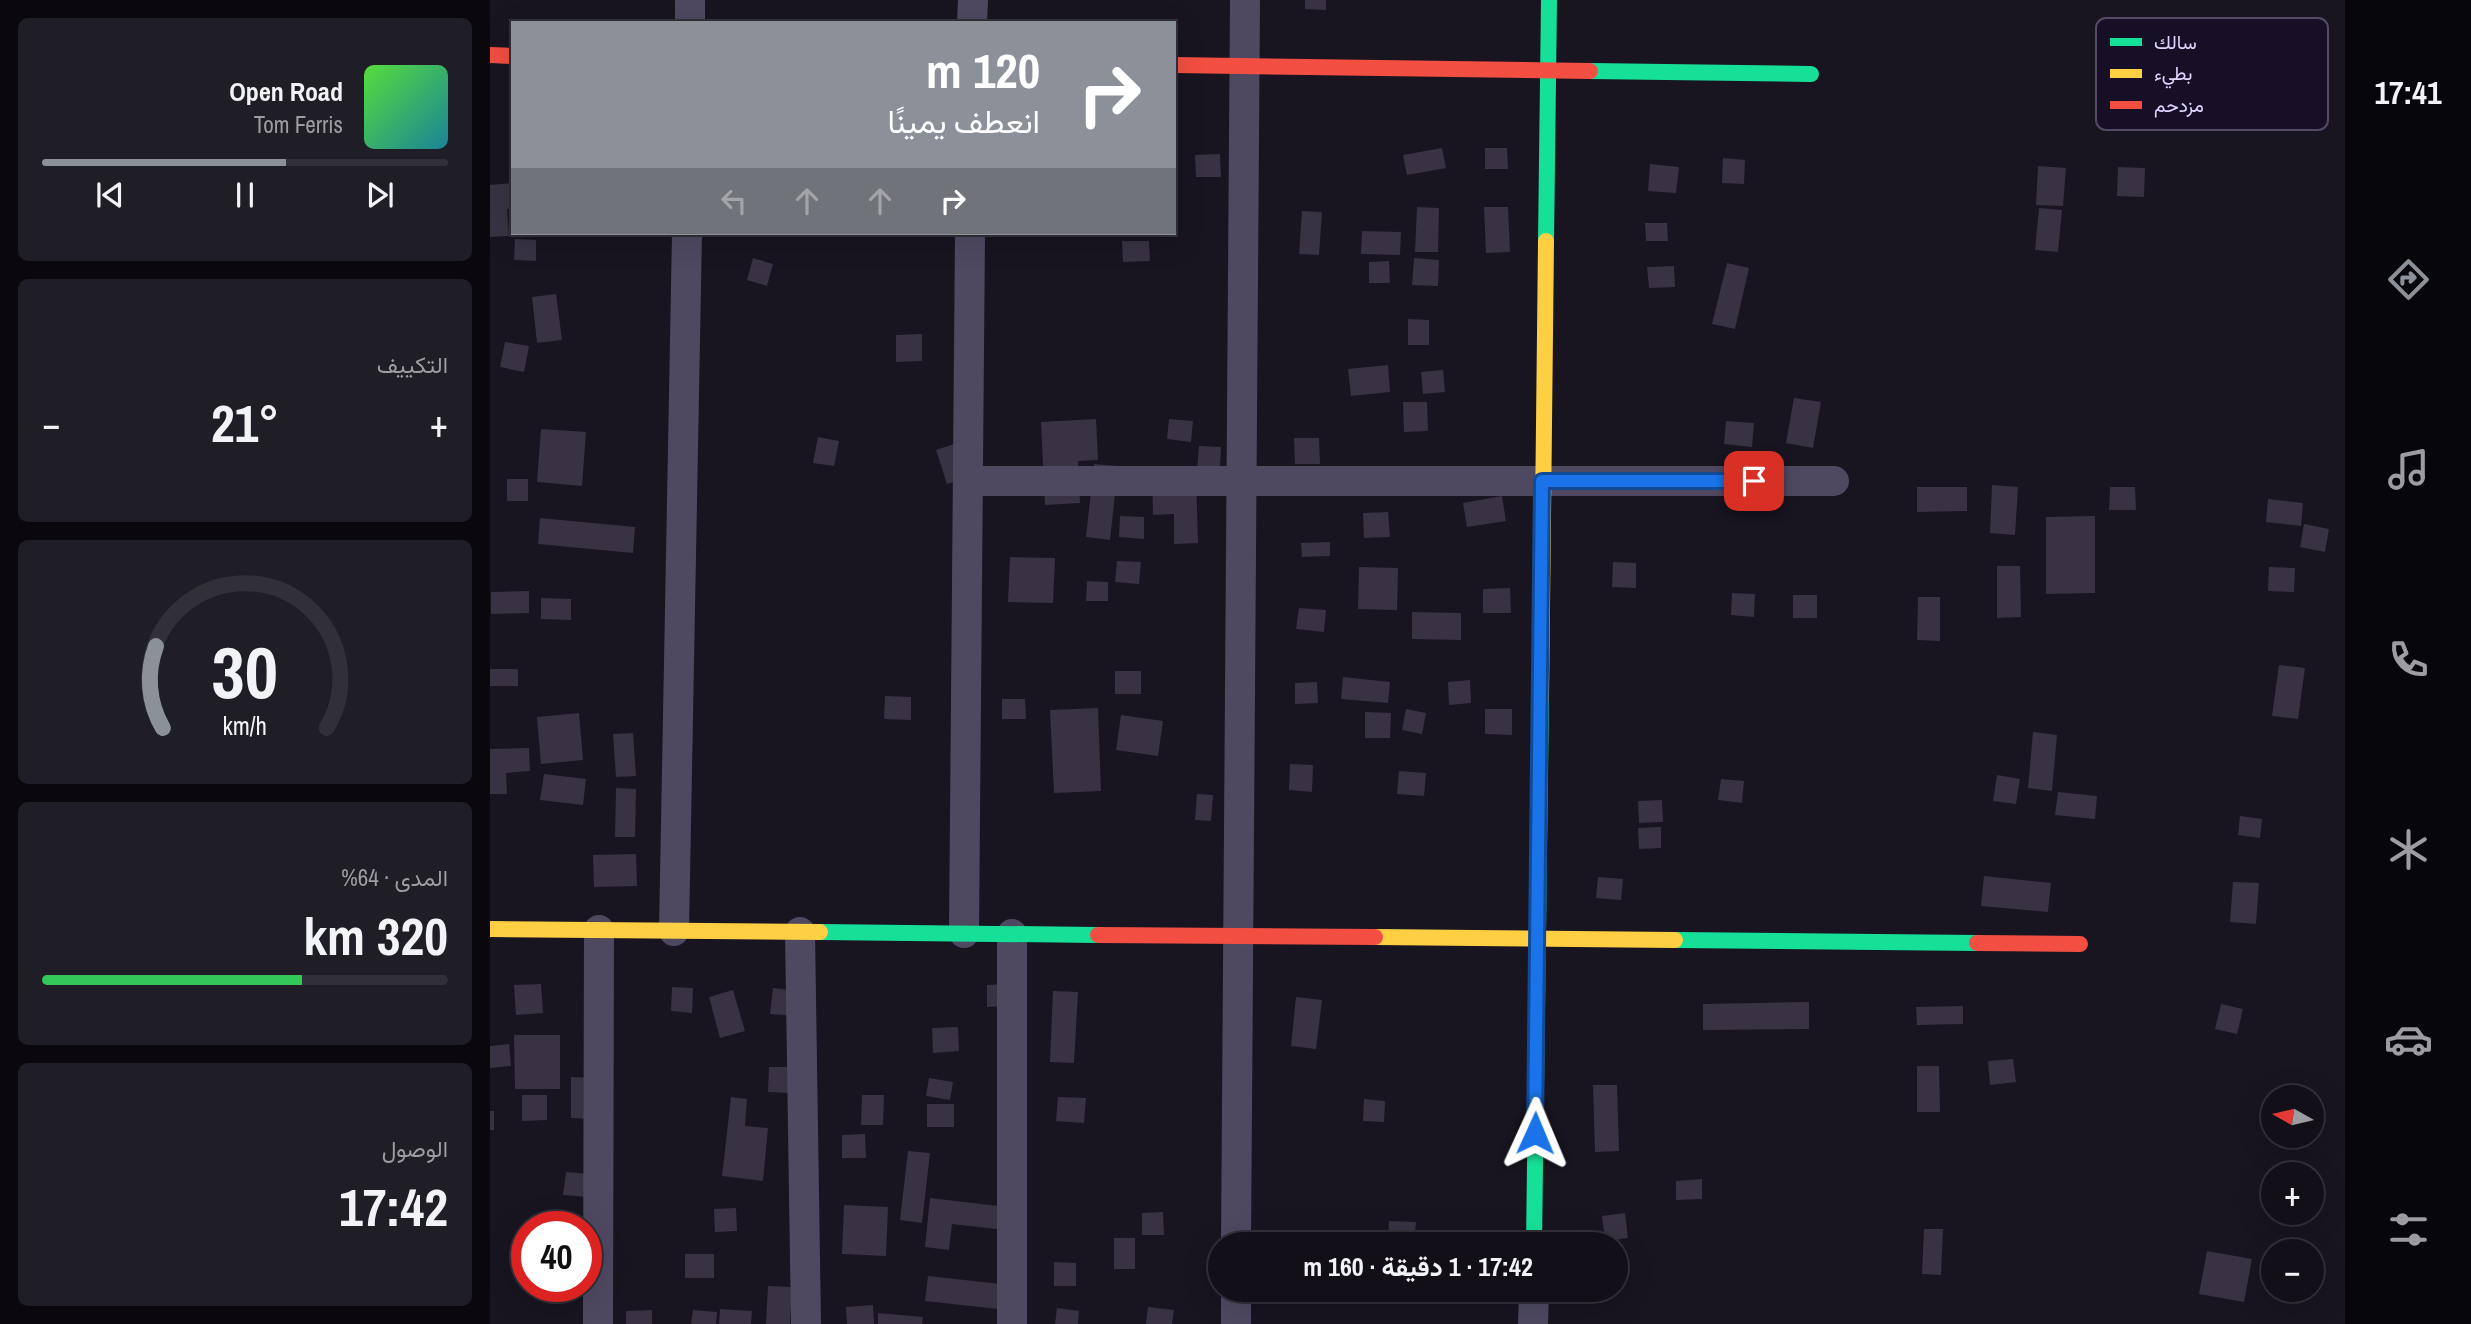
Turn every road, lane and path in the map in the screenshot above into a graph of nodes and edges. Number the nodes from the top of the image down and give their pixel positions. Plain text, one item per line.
1 (690, 0) edge
2 (973, 0) edge
3 (1245, 0) edge
4 (1549, 0) edge
5 (690, 21) edge
6 (972, 21) edge
7 (490, 55) edge
8 (511, 56) edge
9 (1176, 65) edge
10 (1243, 66) junction
11 (1548, 71) junction
12 (1811, 74) dead end
13 (687, 235) edge
14 (970, 235) edge
15 (968, 481) junction
16 (1241, 481) junction
17 (1542, 481) junction
18 (1834, 481) dead end
19 (490, 929) edge
20 (599, 930) junction
21 (674, 931) junction
22 (800, 932) junction
23 (964, 933) junction
24 (1012, 934) junction
25 (1238, 936) junction
26 (1536, 939) junction
27 (2080, 944) dead end
28 (1236, 1232) edge
29 (1534, 1232) edge
30 (1236, 1302) edge
31 (1534, 1302) edge
32 (598, 1324) edge
33 (806, 1324) edge
34 (1012, 1324) edge
35 (1236, 1324) edge
36 (1534, 1324) edge

1 - 5 street
2 - 6 street
3 - 10 street
4 - 11 street
7 - 8 street
9 - 10 street
10 - 11 street
10 - 16 street
11 - 12 street
11 - 17 street
13 - 21 street
14 - 15 street
15 - 16 street
15 - 23 street
16 - 17 street
16 - 25 street
17 - 18 street
17 - 26 street
19 - 20 street
20 - 21 street
20 - 32 street
21 - 22 street
22 - 23 street
22 - 33 street
23 - 24 street
24 - 25 street
24 - 34 street
25 - 26 street
25 - 28 street
26 - 27 street
26 - 29 street
30 - 35 street
31 - 36 street

